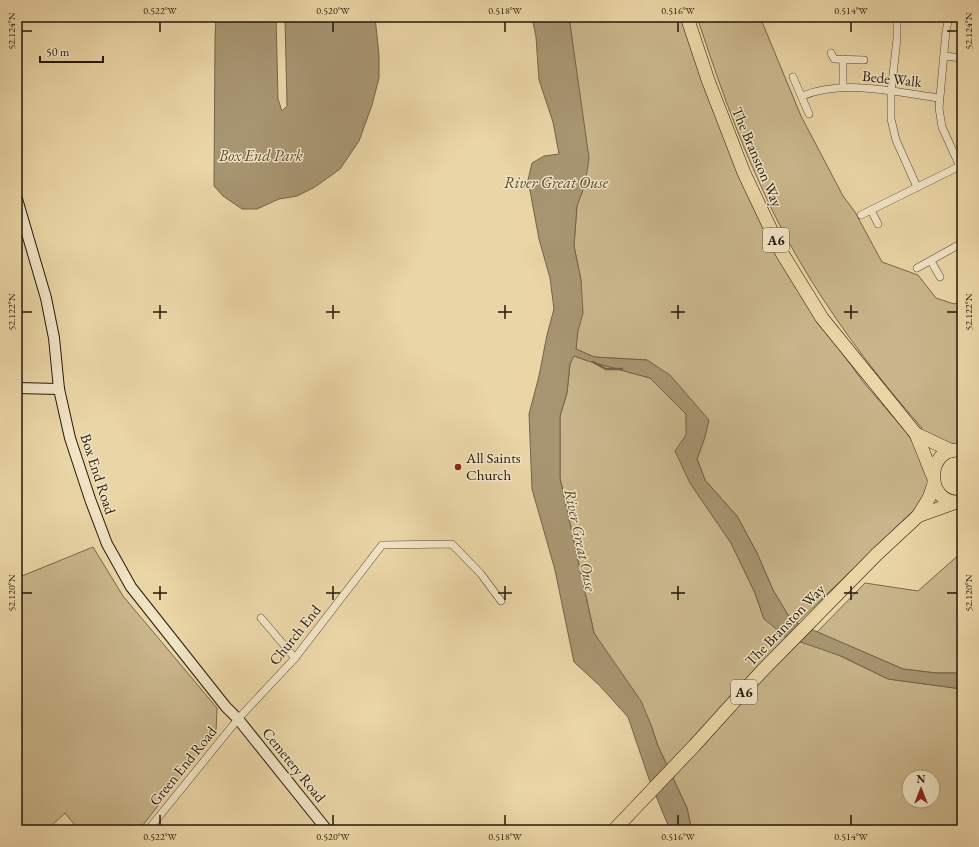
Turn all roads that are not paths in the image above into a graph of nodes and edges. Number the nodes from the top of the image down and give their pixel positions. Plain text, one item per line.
1 (687, 17) edge
2 (897, 17) edge
3 (949, 17) edge
4 (831, 53) dead end
5 (944, 56) junction
6 (962, 58) edge
7 (843, 59) junction
8 (864, 60) dead end
9 (793, 77) dead end
10 (842, 88) junction
11 (891, 92) junction
12 (802, 96) junction
13 (939, 98) junction
14 (809, 114) dead end
15 (961, 168) edge
16 (917, 187) junction
17 (17, 199) edge
18 (871, 210) junction
19 (861, 215) dead end
20 (878, 224) dead end
21 (962, 243) edge
22 (932, 261) junction
23 (918, 268) dead end
24 (940, 277) dead end
25 (17, 388) edge
26 (59, 389) junction
27 (916, 434) junction
28 (957, 451) edge
29 (933, 479) junction
30 (960, 502) edge
31 (918, 516) junction
32 (501, 601) dead end
33 (261, 618) dead end
34 (294, 658) junction
35 (238, 719) junction
36 (148, 830) edge
37 (327, 830) edge
38 (614, 830) edge

1 - 27 highway, The Branston Way / A6
2 - 11 street
3 - 5 street
4 - 7 street, Bede Walk
5 - 6 street
5 - 13 street
7 - 8 street, Bede Walk
7 - 10 street, Bede Walk
9 - 12 street
10 - 11 street, Bede Walk
10 - 12 street, Bede Walk
11 - 13 street, Bede Walk
11 - 16 street
12 - 14 street
13 - 15 street
15 - 16 street
16 - 18 street
17 - 26 main road, Box End Road
18 - 19 street
18 - 20 street
21 - 22 street
22 - 23 street
22 - 24 street
25 - 26 main road
26 - 35 main road, Box End Road
27 - 28 highway, The Branston Way / A6
27 - 29 highway, The Branston Way / A6
28 - 29 highway
29 - 30 highway
29 - 31 highway, The Branston Way / A6
30 - 31 highway, The Branston Way / A6
31 - 38 highway, The Branston Way / A6
32 - 34 street, Church End
33 - 34 street
34 - 35 street, Church End
35 - 36 street, Green End Road
35 - 37 main road, Cemetery Road

